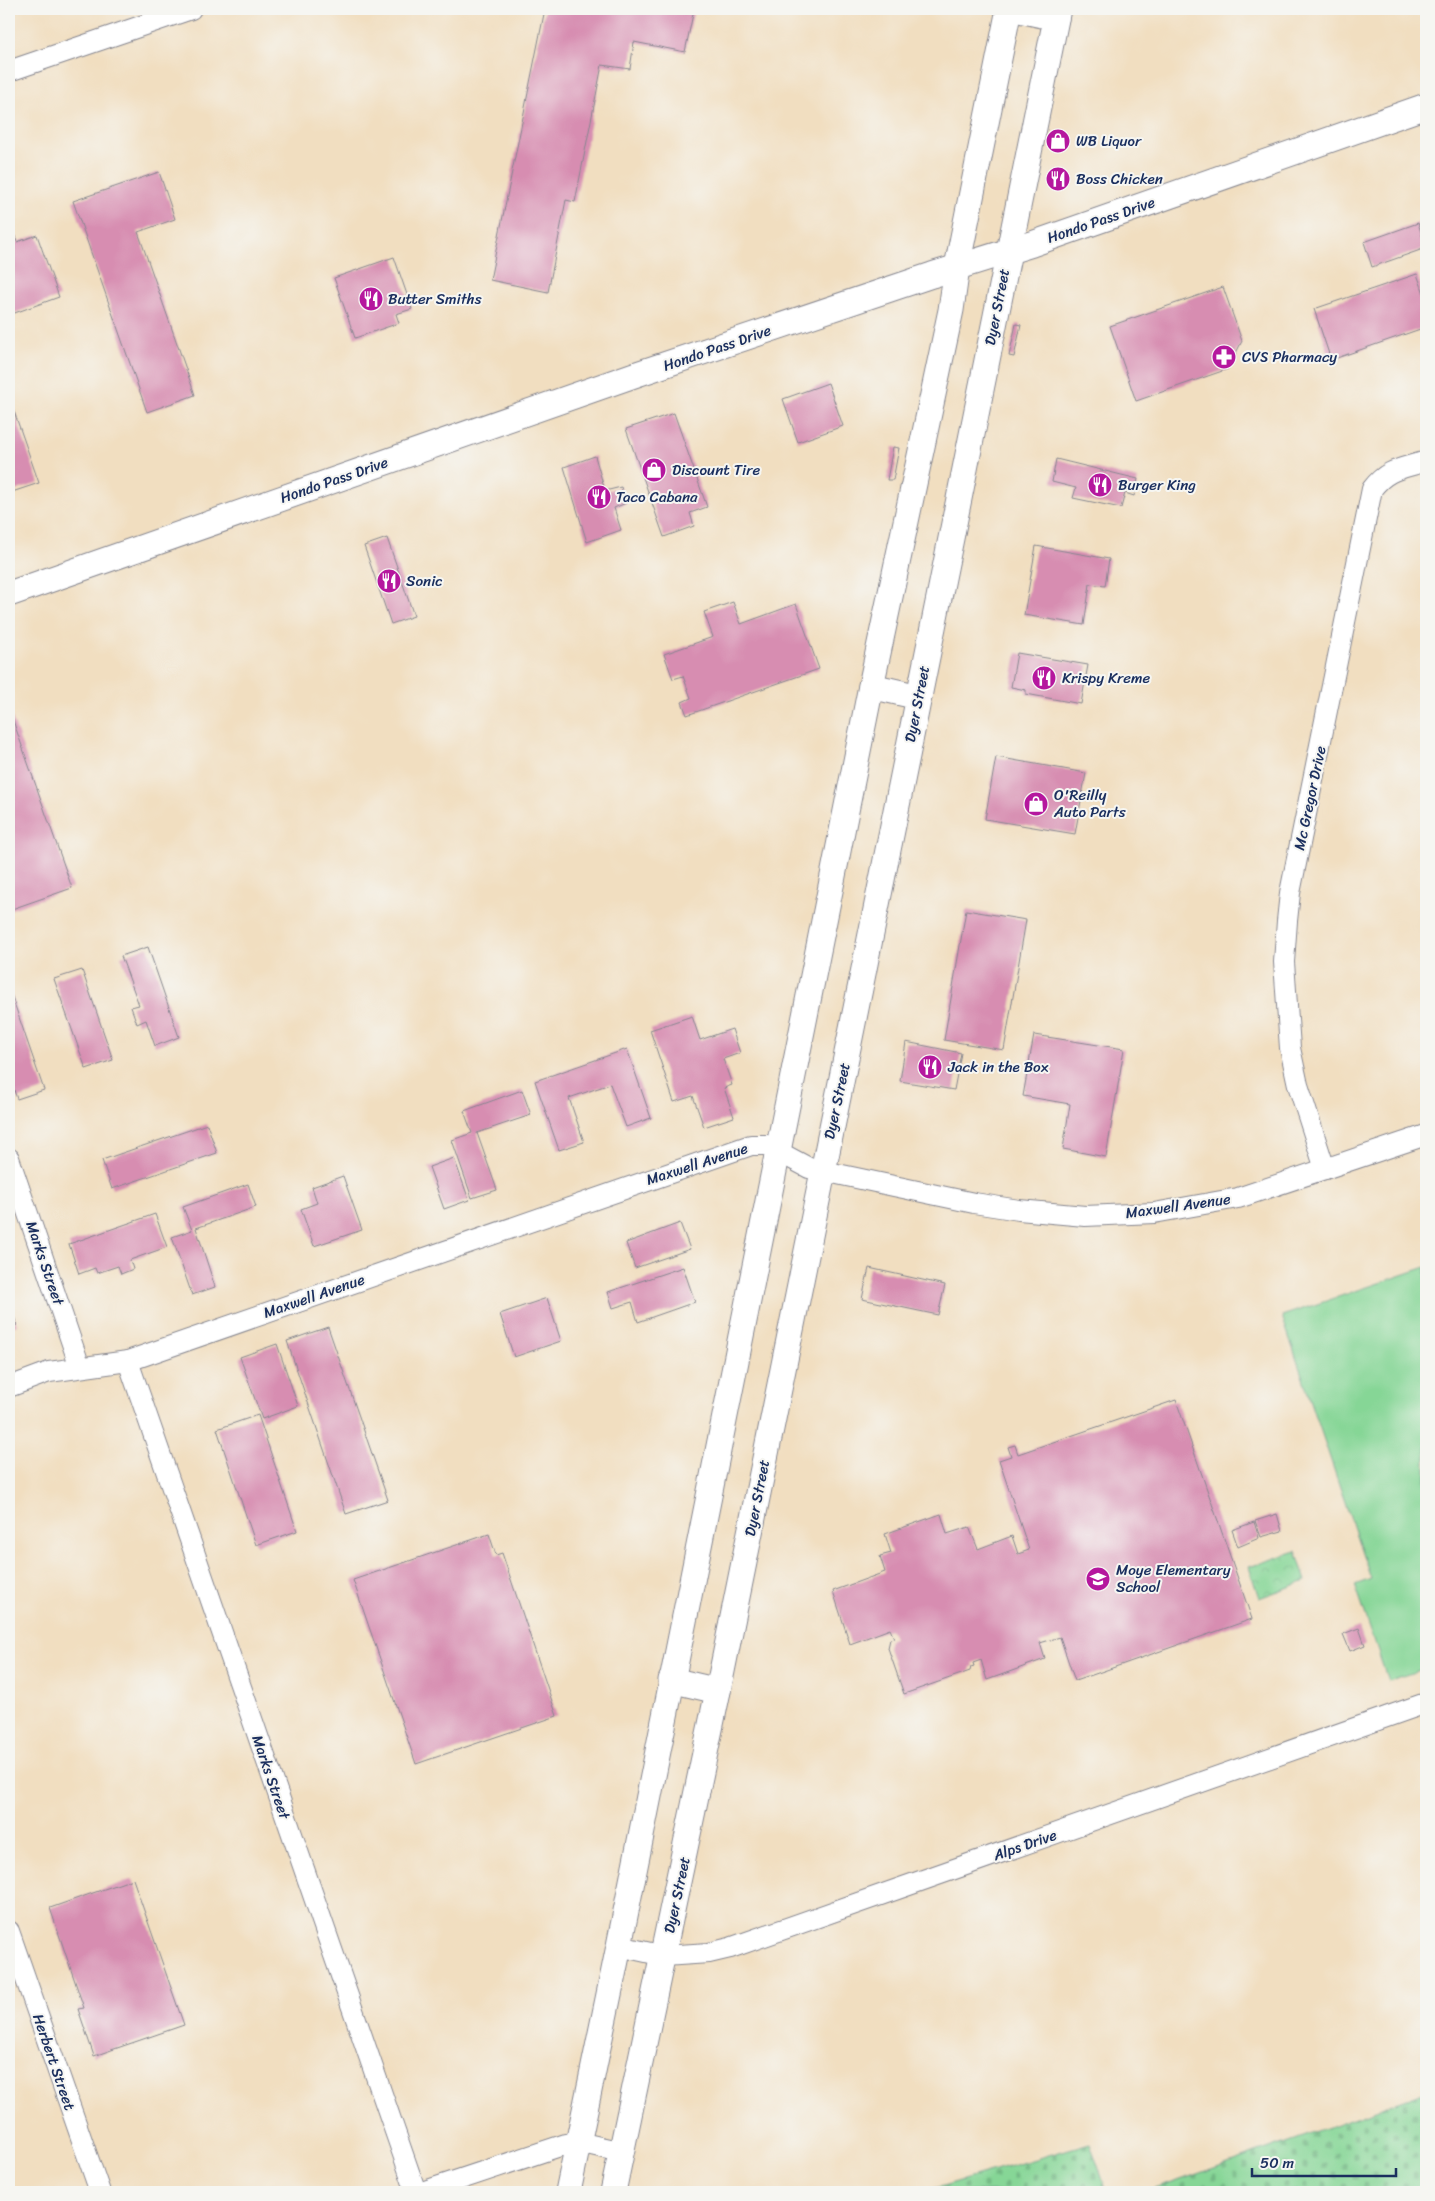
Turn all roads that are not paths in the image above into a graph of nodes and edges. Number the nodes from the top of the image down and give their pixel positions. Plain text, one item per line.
1 (192, 9) edge
2 (1009, 9) edge
3 (1015, 9) edge
4 (1057, 13) edge
5 (9, 71) edge
6 (1426, 106) edge
7 (1008, 252) junction
8 (957, 267) junction
9 (1426, 462) edge
10 (9, 594) edge
11 (871, 686) junction
12 (919, 697) junction
13 (1426, 1134) edge
14 (778, 1150) junction
15 (9, 1158) edge
16 (1325, 1169) junction
17 (823, 1171) junction
18 (128, 1361) junction
19 (80, 1367) junction
20 (9, 1387) edge
21 (671, 1680) junction
22 (718, 1691) junction
23 (1426, 1703) edge
24 (9, 1931) edge
25 (619, 1946) junction
26 (664, 1956) junction
27 (578, 2142) junction
28 (622, 2152) junction
29 (100, 2192) edge
30 (416, 2192) edge
31 (422, 2192) edge
32 (568, 2192) edge
33 (613, 2192) edge

1 - 5 street
2 - 8 main road
3 - 4 main road
4 - 7 main road, Dyer Street
6 - 7 main road, Hondo Pass Drive
7 - 8 main road, Hondo Pass Drive
7 - 12 main road, Dyer Street
8 - 10 main road, Hondo Pass Drive
8 - 11 main road
9 - 16 street, Mc Gregor Drive
11 - 12 main road
11 - 14 main road
12 - 17 main road, Dyer Street
13 - 16 street, Maxwell Avenue
14 - 17 street, Maxwell Avenue
14 - 18 street, Maxwell Avenue
14 - 21 main road
15 - 19 street, Marks Street
16 - 17 street, Maxwell Avenue
17 - 22 main road, Dyer Street
18 - 19 street, Maxwell Avenue
18 - 30 street, Marks Street
19 - 20 street, Maxwell Avenue
21 - 22 main road
21 - 25 main road
22 - 26 main road, Dyer Street
23 - 26 street, Alps Drive
24 - 29 street, Herbert Street
25 - 26 street, Alps Drive
25 - 27 main road
26 - 28 main road, Dyer Street
27 - 28 street
27 - 31 street
27 - 32 main road
28 - 33 main road, Dyer Street

